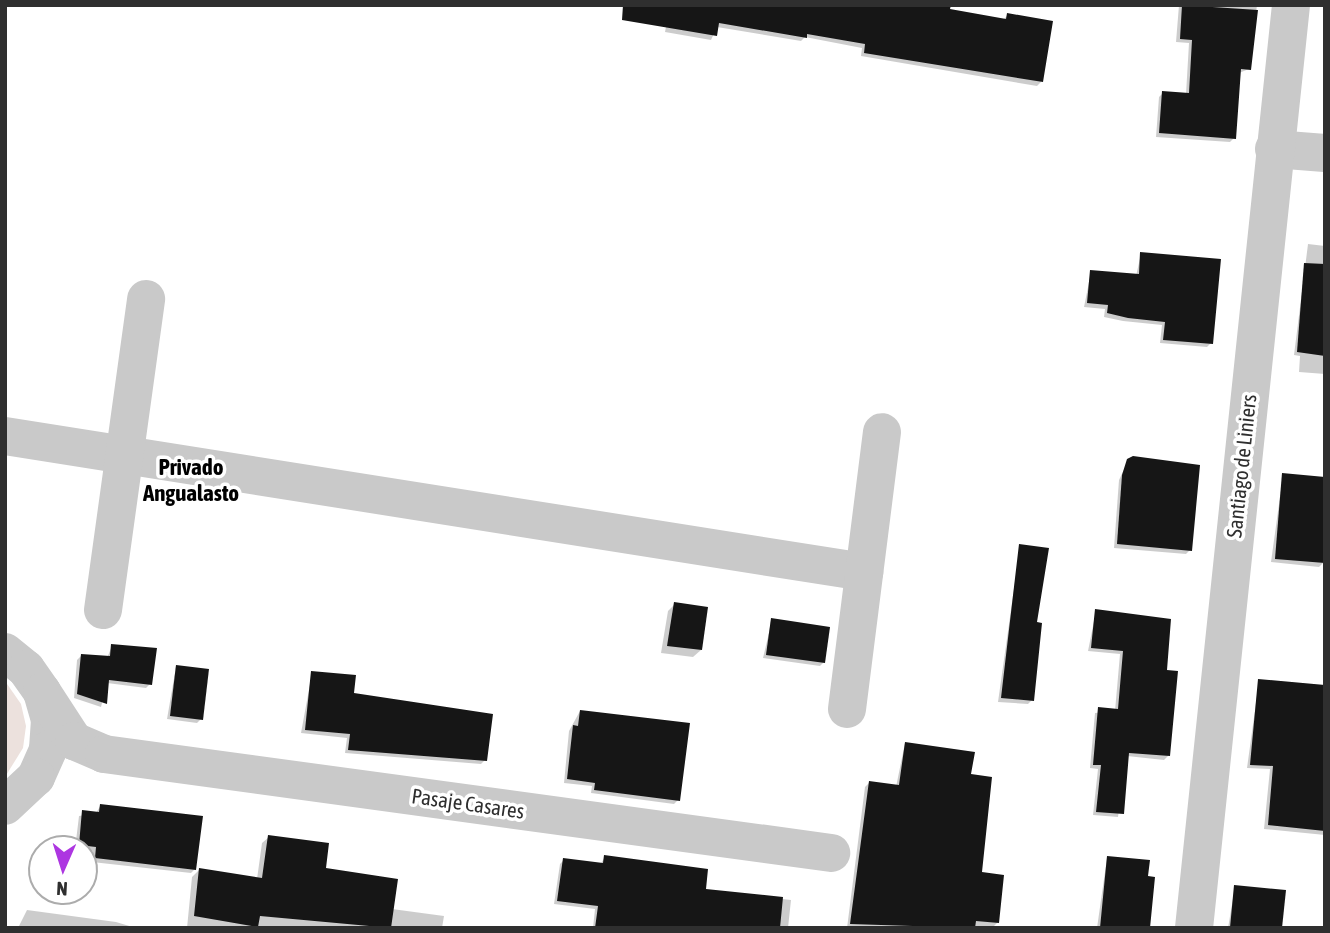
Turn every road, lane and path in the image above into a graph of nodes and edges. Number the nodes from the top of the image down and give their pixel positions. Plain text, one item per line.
1 (1290, 5) edge
2 (1274, 149) junction
3 (1325, 153) edge
4 (146, 299) dead end
5 (882, 432) dead end
6 (5, 436) edge
7 (124, 458) junction
8 (864, 572) junction
9 (103, 610) dead end
10 (5, 652) edge
11 (42, 692) junction
12 (847, 709) dead end
13 (104, 754) junction
14 (36, 777) junction
15 (5, 806) edge
16 (831, 853) dead end
17 (1194, 928) edge

1 - 2 street, Santiago de Liniers
2 - 3 street
2 - 17 street, Santiago de Liniers
4 - 7 street
5 - 8 street
6 - 7 street
7 - 8 street
7 - 9 street
8 - 12 street
10 - 11 street, Pasaje Casares
11 - 13 street, Pasaje Casares
11 - 14 street, Pasaje Casares
13 - 14 street, Pasaje Casares
13 - 16 street, Pasaje Casares
14 - 15 street, Pasaje Casares

